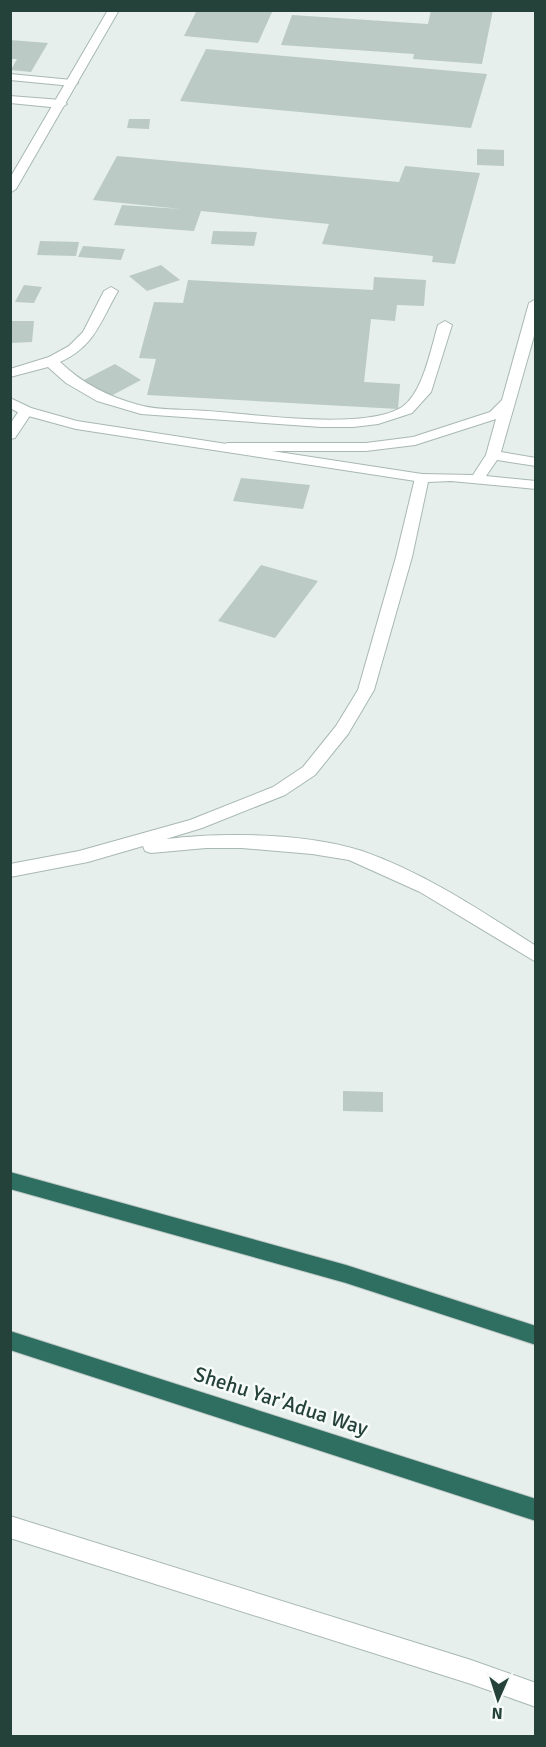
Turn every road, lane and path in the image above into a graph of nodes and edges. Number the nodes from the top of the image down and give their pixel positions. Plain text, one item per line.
1 (114, 10) edge
2 (10, 77) edge
3 (72, 83) junction
4 (10, 99) edge
5 (61, 104) junction
6 (10, 189) edge
7 (111, 291) dead end
8 (536, 303) edge
9 (445, 325) dead end
10 (51, 362) junction
11 (10, 373) edge
12 (509, 400) junction
13 (11, 402) edge
14 (26, 411) junction
15 (10, 435) edge
16 (227, 447) junction
17 (493, 456) junction
18 (536, 462) edge
19 (422, 478) junction
20 (477, 479) junction
21 (536, 485) edge
22 (78, 858) junction
23 (10, 871) edge
24 (536, 955) edge
25 (10, 1180) edge
26 (536, 1336) edge
27 (10, 1340) edge
28 (536, 1510) edge
29 (10, 1527) edge
30 (536, 1695) edge

1 - 3 street
2 - 3 street
3 - 5 street
4 - 5 street
5 - 6 street
7 - 10 street
8 - 12 street
9 - 10 street
10 - 11 street
12 - 16 street
12 - 17 street
13 - 14 street
14 - 15 street
14 - 16 street
16 - 19 street
17 - 18 street
17 - 20 street
19 - 20 street
19 - 22 street
20 - 21 street
22 - 23 street
22 - 24 street
25 - 26 highway
27 - 28 highway, Shehu Yar'Adua Way
29 - 30 street

